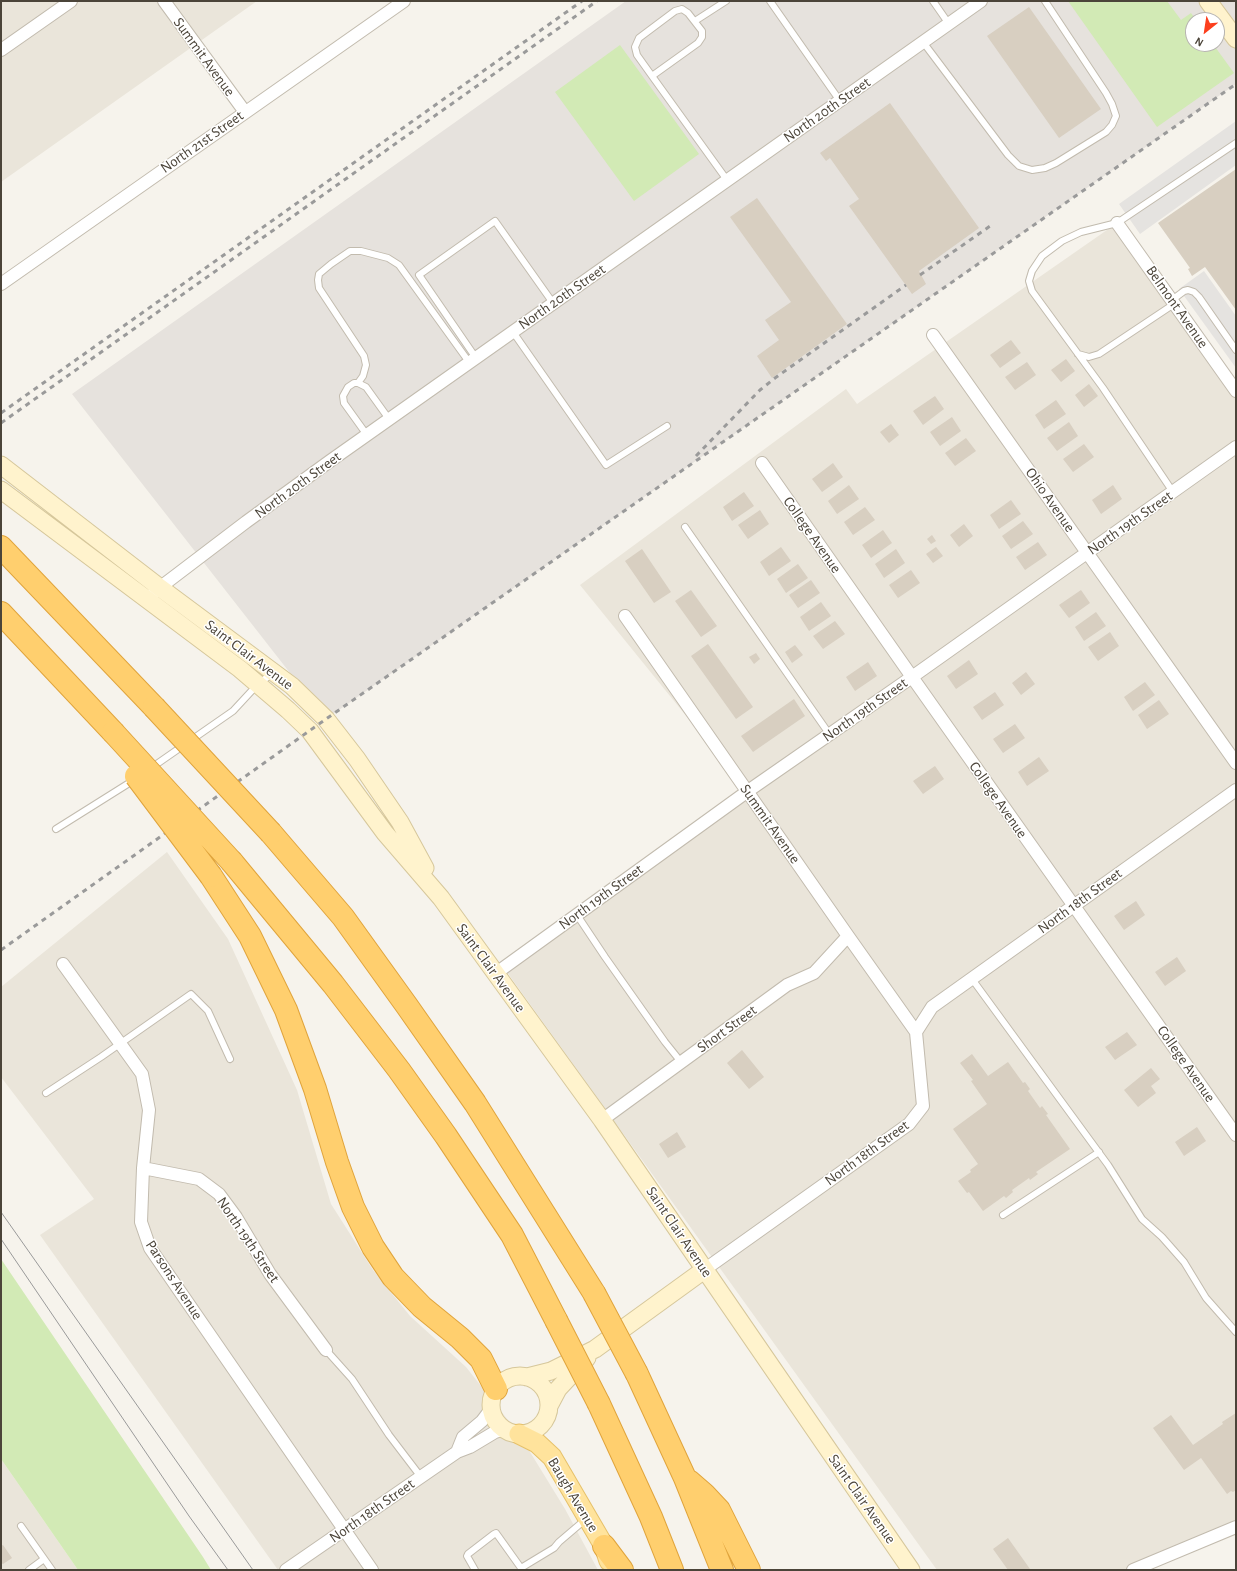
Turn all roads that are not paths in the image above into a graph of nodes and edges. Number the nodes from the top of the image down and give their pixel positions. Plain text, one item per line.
1 (71, 1) edge
2 (164, 1) edge
3 (404, 1) edge
4 (726, 1) edge
5 (770, 1) edge
6 (933, 1) edge
7 (982, 1) edge
8 (1045, 1) edge
9 (1208, 1) edge
10 (695, 21) junction
11 (949, 24) junction
12 (1236, 39) edge
13 (923, 42) junction
14 (1, 50) edge
15 (652, 76) junction
16 (840, 101) junction
17 (245, 112) junction
18 (1236, 143) edge
19 (727, 180) junction
20 (1117, 223) junction
21 (1, 284) edge
22 (1173, 302) junction
23 (553, 303) junction
24 (513, 332) junction
25 (933, 335) dead end
26 (1236, 350) edge
27 (1078, 354) junction
28 (473, 360) junction
29 (1232, 378) edge
30 (358, 383) junction
31 (1236, 391) edge
32 (390, 419) junction
33 (667, 426) dead end
34 (367, 435) junction
35 (1236, 447) edge
36 (762, 463) dead end
37 (1, 464) edge
38 (1, 490) edge
39 (1173, 492) junction
40 (685, 527) dead end
41 (1, 547) edge
42 (1087, 552) junction
43 (159, 587) junction
44 (147, 599) junction
45 (1, 613) edge
46 (625, 616) dead end
47 (274, 672) junction
48 (912, 677) junction
49 (258, 684) junction
50 (113, 732) junction
51 (830, 734) junction
52 (1236, 764) edge
53 (1236, 790) edge
54 (748, 791) junction
55 (56, 829) dead end
56 (441, 898) junction
57 (1073, 906) junction
58 (577, 915) junction
59 (848, 936) junction
60 (63, 964) dead end
61 (495, 974) junction
62 (972, 979) junction
63 (916, 1032) junction
64 (120, 1043) junction
65 (230, 1059) dead end
66 (681, 1062) junction
67 (46, 1093) dead end
68 (602, 1120) junction
69 (1236, 1135) edge
70 (1099, 1152) junction
71 (143, 1168) junction
72 (1003, 1215) dead end
73 (704, 1270) junction
74 (1236, 1332) edge
75 (595, 1349) junction
76 (326, 1350) joint
77 (527, 1377) junction
78 (494, 1399) junction
79 (549, 1406) junction
80 (512, 1432) junction
81 (457, 1452) junction
82 (421, 1477) junction
83 (685, 1478) junction
84 (587, 1518) junction
85 (21, 1526) dead end
86 (1236, 1527) edge
87 (345, 1530) junction
88 (604, 1546) junction
89 (44, 1559) junction
90 (29, 1570) edge
91 (52, 1570) edge
92 (286, 1570) edge
93 (372, 1570) edge
94 (475, 1570) edge
95 (611, 1570) edge
96 (622, 1570) edge
97 (672, 1570) edge
98 (722, 1570) edge
99 (749, 1570) edge
100 (911, 1570) edge
101 (1133, 1570) edge

1 - 14 street
2 - 17 street, Summit Avenue
3 - 17 street, North 21st Street
4 - 10 lane
5 - 16 lane
6 - 11 lane
7 - 11 street, North 20th Street
8 - 13 lane
9 - 12 main road
10 - 15 lane
10 - 15 lane
11 - 13 street, North 20th Street
13 - 16 street, North 20th Street
15 - 19 lane
16 - 19 street, North 20th Street
17 - 21 street, North 21st Street
18 - 20 lane
19 - 23 street, North 20th Street
20 - 22 street, Belmont Avenue
20 - 27 lane
22 - 26 lane
22 - 27 lane
22 - 29 street, Belmont Avenue
23 - 24 street, North 20th Street
23 - 28 lane
24 - 28 street, North 20th Street
24 - 33 lane
25 - 42 street, Ohio Avenue
27 - 39 lane
28 - 30 lane
28 - 32 street, North 20th Street
29 - 31 street, Belmont Avenue
30 - 32 lane
30 - 34 lane
32 - 34 street, North 20th Street
34 - 43 street, North 20th Street
35 - 39 street, North 19th Street
36 - 48 street, College Avenue
37 - 43 main road, Saint Clair Avenue
38 - 44 main road, Saint Clair Avenue
39 - 42 street, North 19th Street
40 - 51 lane
41 - 83 highway, bridge
42 - 48 street, North 19th Street
42 - 52 street, Ohio Avenue
43 - 44 street, North 20th Street
43 - 47 main road, Saint Clair Avenue
44 - 49 main road, Saint Clair Avenue
45 - 50 highway
46 - 54 street, Summit Avenue
47 - 49 lane
47 - 56 main road, Saint Clair Avenue
48 - 51 street, North 19th Street
48 - 57 street, College Avenue
49 - 55 lane
49 - 56 main road, Saint Clair Avenue
50 - 78 highway, bridge
50 - 97 highway, bridge
51 - 54 street, North 19th Street
53 - 57 street, North 18th Street
54 - 58 street, North 19th Street
54 - 59 street, Summit Avenue
56 - 61 main road, Saint Clair Avenue
57 - 62 street, North 18th Street
57 - 69 street, College Avenue
58 - 61 street, North 19th Street
58 - 66 lane
59 - 63 street, Summit Avenue
59 - 66 street, Short Street
60 - 64 street, Parsons Avenue
61 - 68 main road, Saint Clair Avenue
62 - 63 street, North 18th Street
62 - 70 lane
63 - 73 street, North 18th Street
64 - 65 lane
64 - 67 lane
64 - 71 street, Parsons Avenue
66 - 68 street, Short Street
68 - 73 main road, Saint Clair Avenue
70 - 72 lane
70 - 74 lane
71 - 76 street, North 19th Street
71 - 87 street, Parsons Avenue
73 - 75 main road, North 18th Street
73 - 100 main road, Saint Clair Avenue
75 - 77 main road, North 18th Street
75 - 79 main road, North 18th Street
76 - 82 lane
77 - 78 main road
77 - 79 main road
78 - 80 main road
78 - 81 street, North 18th Street
79 - 80 main road
80 - 81 street, North 18th Street
80 - 84 main road, Baugh Avenue
81 - 82 street, North 18th Street
82 - 87 street, North 18th Street
83 - 98 highway
83 - 99 highway
84 - 88 main road, Baugh Avenue
84 - 94 lane
85 - 89 lane
86 - 101 street
87 - 92 street, North 18th Street
87 - 93 street, Parsons Avenue
88 - 95 main road, Baugh Avenue
88 - 96 highway
89 - 90 lane
89 - 91 lane

